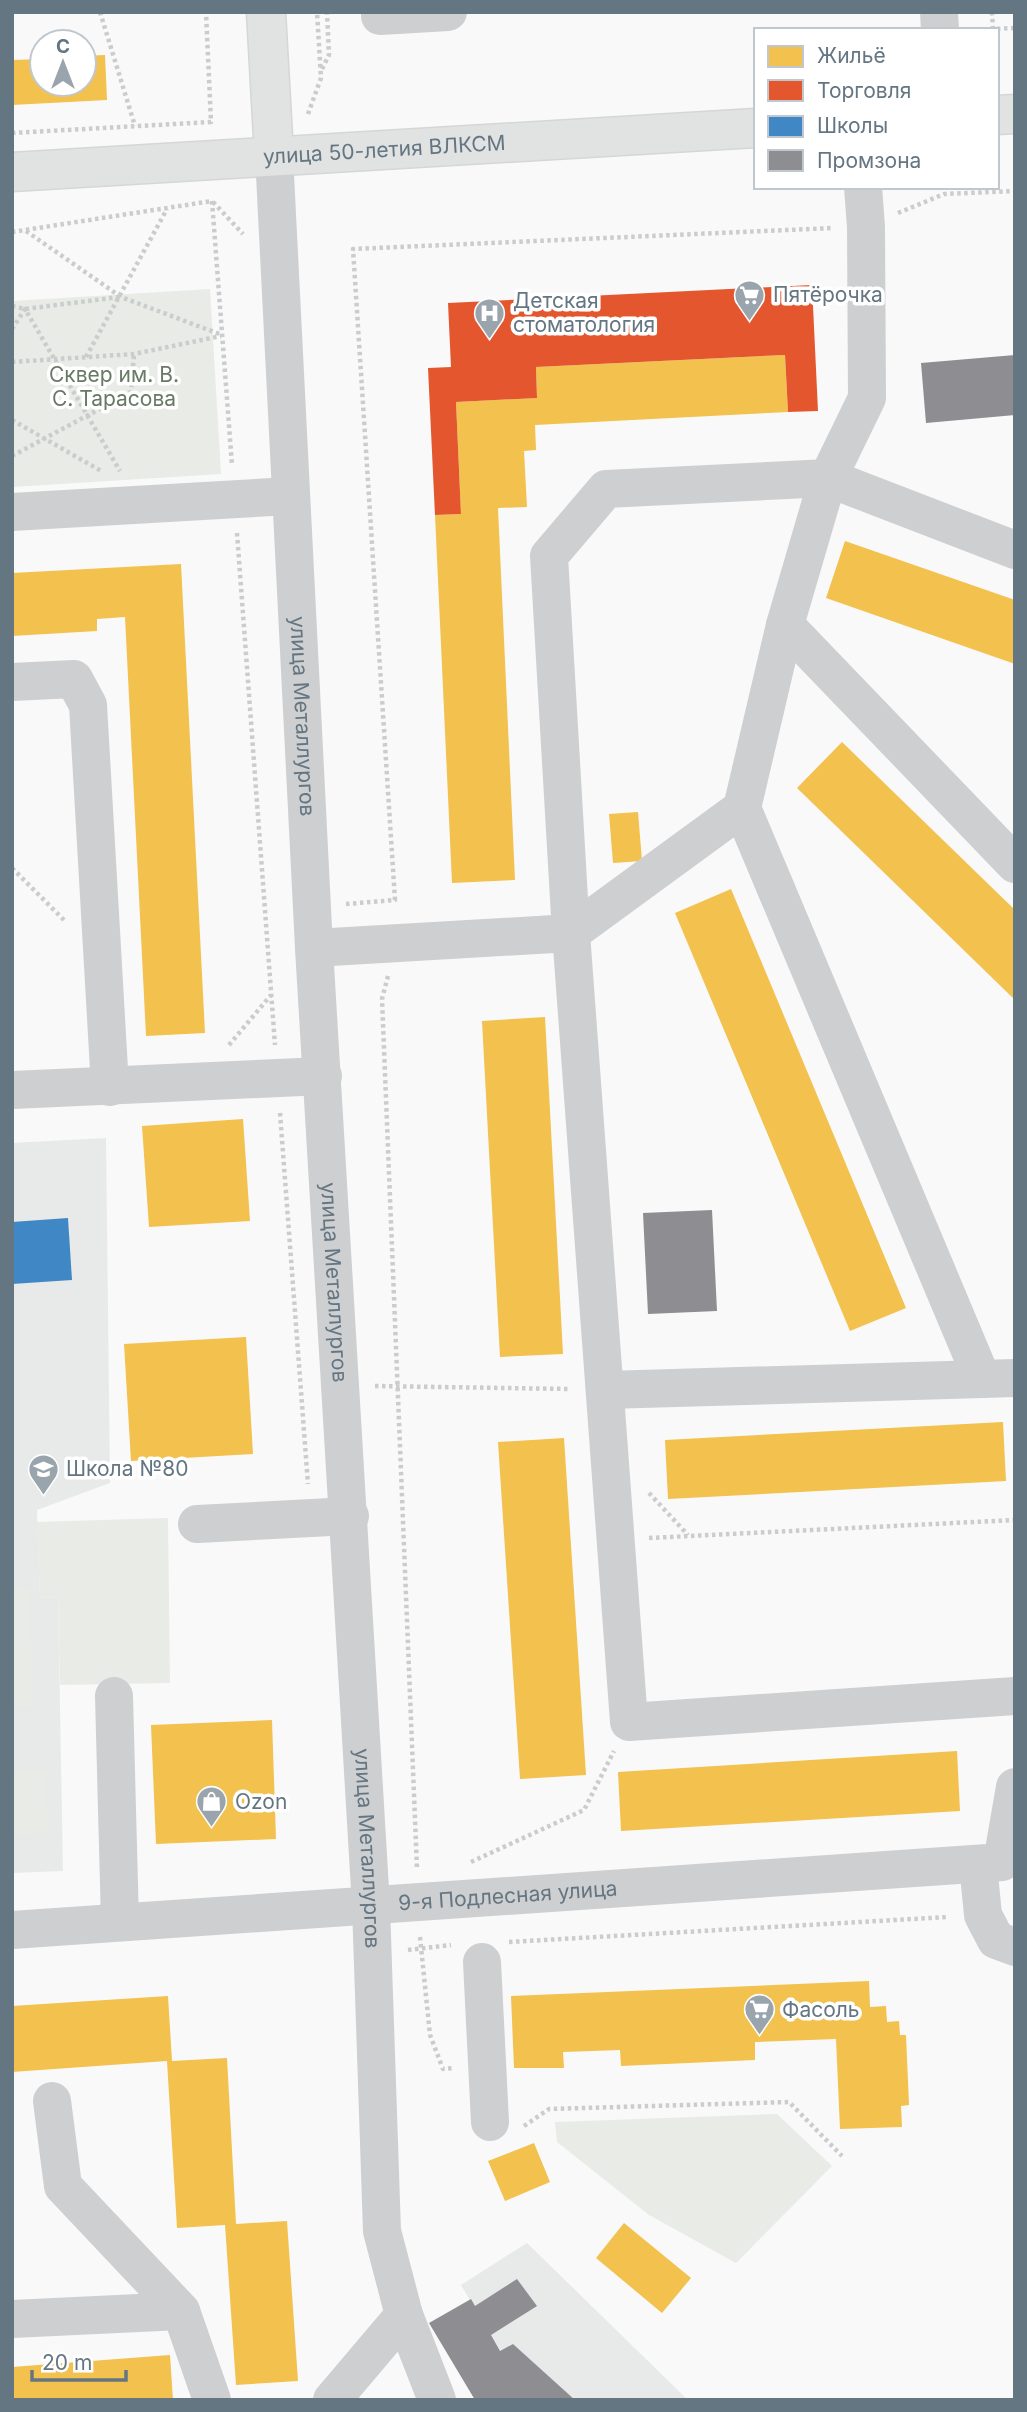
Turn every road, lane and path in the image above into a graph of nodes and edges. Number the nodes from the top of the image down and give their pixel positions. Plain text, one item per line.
1 (100, 12) edge
2 (206, 12) edge
3 (266, 12) edge
4 (317, 12) edge
5 (327, 12) edge
6 (380, 12) edge
7 (447, 12) edge
8 (321, 72) junction
9 (308, 114) dead end
10 (135, 126) junction
11 (754, 128) edge
12 (12, 133) edge
13 (274, 155) junction
14 (12, 172) edge
15 (863, 189) edge
16 (1015, 191) edge
17 (168, 208) junction
18 (866, 227) junction
19 (26, 231) junction
20 (12, 232) edge
21 (249, 240) dead end
22 (121, 297) junction
23 (12, 306) edge
24 (25, 309) junction
25 (12, 329) edge
26 (134, 354) junction
27 (86, 357) junction
28 (55, 359) junction
29 (12, 362) edge
30 (87, 416) junction
31 (12, 420) edge
32 (44, 438) junction
33 (12, 456) edge
34 (828, 478) junction
35 (134, 496) junction
36 (290, 496) junction
37 (12, 512) edge
38 (1015, 550) edge
39 (785, 625) junction
40 (12, 682) edge
41 (742, 808) junction
42 (1015, 864) edge
43 (12, 868) edge
44 (312, 906) junction
45 (571, 933) junction
46 (397, 944) junction
47 (314, 948) junction
48 (103, 958) junction
49 (271, 995) dead end
50 (323, 1076) junction
51 (197, 1082) junction
52 (110, 1087) junction
53 (12, 1090) edge
54 (998, 1378) edge
55 (342, 1385) junction
56 (399, 1386) junction
57 (606, 1390) junction
58 (349, 1516) junction
59 (1015, 1520) edge
60 (197, 1524) dead end
61 (616, 1539) junction
62 (114, 1696) dead end
63 (1015, 1696) edge
64 (629, 1722) junction
65 (1015, 1787) edge
66 (990, 1863) junction
67 (463, 1866) dead end
68 (418, 1903) junction
69 (371, 1906) junction
70 (983, 1915) junction
71 (120, 1922) junction
72 (12, 1930) edge
73 (421, 1947) junction
74 (1015, 1947) edge
75 (482, 1950) junction
76 (372, 1958) junction
77 (487, 2067) junction
78 (52, 2101) dead end
79 (504, 2126) joint
80 (842, 2156) dead end
81 (181, 2311) junction
82 (404, 2315) junction
83 (12, 2319) edge
84 (212, 2400) edge
85 (332, 2400) edge
86 (437, 2400) edge

1 - 10 path
2 - 10 path
3 - 13 main road
4 - 8 path
5 - 8 path
6 - 7 street
8 - 9 path
10 - 12 path
11 - 13 main road, улица 50-летия ВЛКСМ
13 - 14 main road, улица 50-летия ВЛКСМ
13 - 36 street, улица Металлургов
15 - 18 street
16 - 18 path
17 - 19 path
17 - 21 path
17 - 22 path
18 - 34 street
18 - 44 path
19 - 20 path
19 - 22 path
22 - 24 path
22 - 26 path
22 - 27 path
23 - 24 path
24 - 25 path
24 - 28 path
26 - 27 path
26 - 30 path
27 - 28 path
28 - 29 path
28 - 30 path
30 - 32 path
30 - 35 path
31 - 32 path
32 - 33 path
32 - 35 path
34 - 38 street
34 - 39 street
34 - 45 street
35 - 36 street
35 - 37 street
36 - 44 street, улица Металлургов
39 - 41 street
39 - 42 street
40 - 48 street
41 - 45 street
41 - 54 street
43 - 48 path
44 - 47 street, улица Металлургов
45 - 46 street
45 - 57 street
46 - 47 street
46 - 56 path
47 - 50 street, улица Металлургов
48 - 52 street
49 - 51 path
50 - 51 street
50 - 55 street, улица Металлургов
51 - 52 street
52 - 53 street
54 - 57 street
55 - 56 path
55 - 58 street, улица Металлургов
56 - 57 path
56 - 68 path
57 - 61 street
58 - 60 street
58 - 69 street, улица Металлургов
59 - 61 path
61 - 64 street
62 - 71 street
63 - 64 street
64 - 67 path
65 - 66 street
66 - 68 street, 9-я Подлесная улица
66 - 70 street
68 - 69 street, 9-я Подлесная улица
68 - 73 path
69 - 71 street, 9-я Подлесная улица
69 - 76 street, улица Металлургов
70 - 74 street
70 - 75 path
71 - 72 street, 9-я Подлесная улица
73 - 75 path
73 - 76 path
73 - 77 path
75 - 77 street
76 - 82 street, улица Металлургов
77 - 79 street
78 - 81 street
79 - 80 path
81 - 83 street
81 - 84 street
82 - 85 street
82 - 86 street, улица Металлургов

